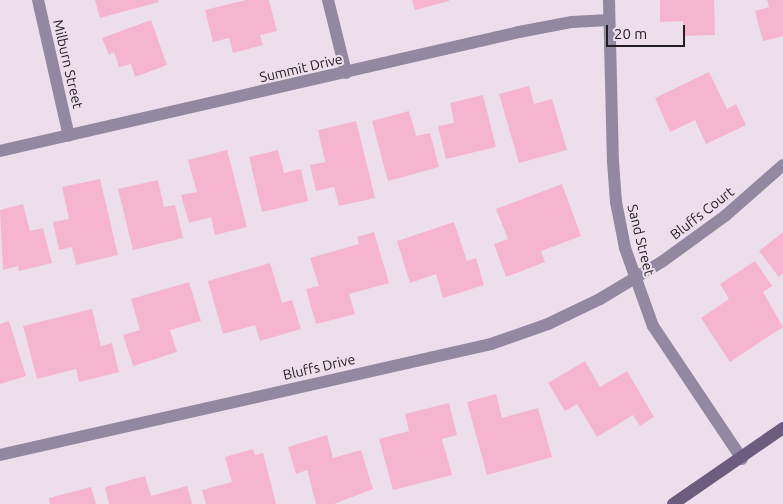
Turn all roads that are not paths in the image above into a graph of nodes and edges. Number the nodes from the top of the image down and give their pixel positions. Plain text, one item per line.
1 (38, 0) edge
2 (328, 0) edge
3 (608, 0) edge
4 (609, 20) junction
5 (346, 73) junction
6 (69, 136) junction
7 (0, 152) edge
8 (783, 165) edge
9 (635, 279) junction
10 (783, 428) edge
11 (0, 455) edge
12 (742, 458) junction
13 (673, 504) edge

1 - 6 street, Milburn Street
2 - 5 street
3 - 4 street, Sand Street
4 - 5 street, Summit Drive
4 - 9 street, Sand Street
5 - 6 street, Summit Drive
6 - 7 street, Summit Drive
8 - 9 street, Bluffs Court
9 - 11 street, Bluffs Drive
9 - 12 street, Sand Street
10 - 12 street
12 - 13 street

